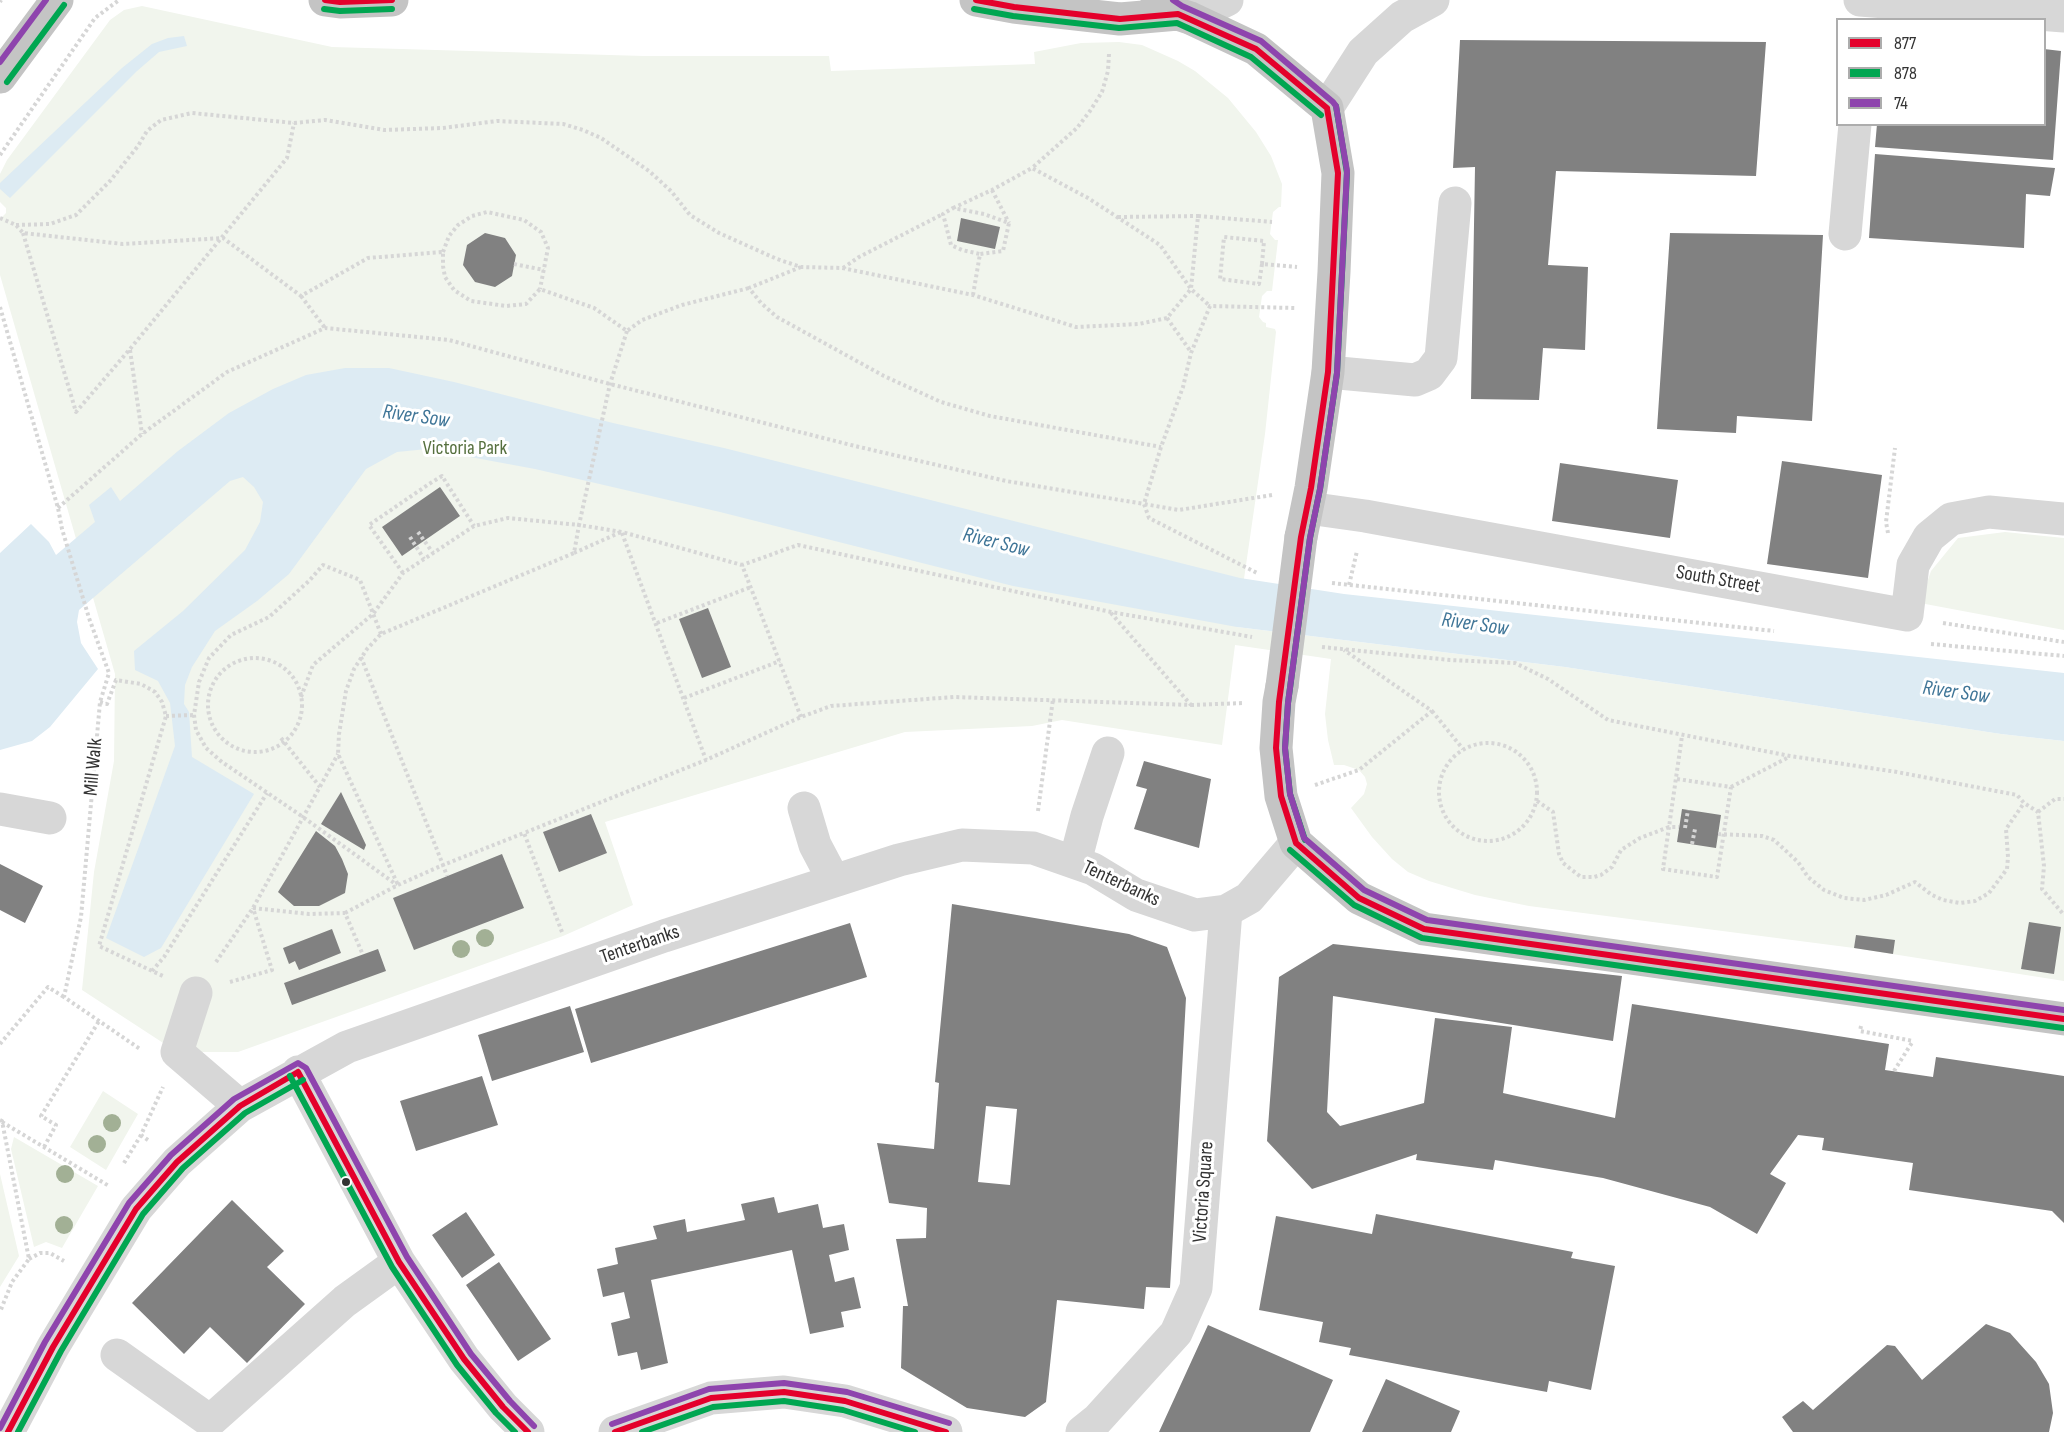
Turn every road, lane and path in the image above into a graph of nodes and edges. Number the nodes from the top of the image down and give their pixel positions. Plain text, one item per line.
1 (57, 0) edge
2 (119, 0) edge
3 (325, 0) edge
4 (392, 0) edge
5 (976, 0) edge
6 (1227, 0) edge
7 (1431, 0) edge
8 (1860, 0) edge
9 (1866, 0) edge
10 (1183, 8) edge
11 (2064, 16) edge
12 (1865, 18) edge
13 (1120, 19) junction
14 (0, 77) edge
15 (1327, 108) junction
16 (294, 123) junction
17 (1855, 126) edge
18 (0, 154) edge
19 (1032, 168) junction
20 (992, 190) junction
21 (1455, 203) dead end
22 (953, 208) junction
23 (943, 214) junction
24 (1198, 216) junction
25 (1117, 217) junction
26 (0, 218) edge
27 (1272, 222) dead end
28 (1009, 223) junction
29 (16, 225) junction
30 (23, 233) junction
31 (1845, 234) dead end
32 (223, 238) junction
33 (442, 252) junction
34 (980, 255) junction
35 (514, 264) dead end
36 (1262, 264) junction
37 (1279, 265) dead end
38 (801, 267) junction
39 (842, 268) junction
40 (544, 270) junction
41 (749, 288) junction
42 (540, 289) junction
43 (1191, 289) junction
44 (973, 295) junction
45 (301, 296) junction
46 (1210, 306) junction
47 (0, 307) edge
48 (1330, 309) junction
49 (1167, 318) junction
50 (325, 328) junction
51 (627, 331) junction
52 (130, 349) junction
53 (1191, 353) junction
54 (1328, 372) junction
55 (610, 384) junction
56 (142, 434) junction
57 (1161, 447) junction
58 (1895, 448) dead end
59 (1256, 498) dead end
60 (1144, 504) junction
61 (58, 508) junction
62 (2064, 519) edge
63 (1304, 522) junction
64 (1886, 522) dead end
65 (579, 525) junction
66 (474, 526) junction
67 (418, 532) dead end
68 (622, 532) junction
69 (410, 537) dead end
70 (433, 553) junction
71 (574, 554) junction
72 (424, 559) junction
73 (742, 565) junction
74 (403, 573) junction
75 (1267, 575) dead end
76 (1325, 582) dead end
77 (752, 587) junction
78 (1111, 612) junction
79 (373, 614) junction
80 (1907, 615) junction
81 (657, 623) junction
82 (1781, 632) dead end
83 (381, 634) junction
84 (1260, 638) dead end
85 (2064, 642) edge
86 (1926, 643) dead end
87 (1315, 646) dead end
88 (1343, 650) junction
89 (2064, 656) edge
90 (362, 657) junction
91 (780, 661) junction
92 (1280, 694) junction
93 (302, 697) junction
94 (684, 698) junction
95 (1053, 699) junction
96 (100, 702) junction
97 (1191, 705) junction
98 (1432, 711) junction
99 (194, 715) junction
100 (166, 716) junction
101 (801, 717) junction
102 (1682, 736) junction
103 (282, 740) junction
104 (1463, 749) junction
105 (1108, 753) dead end
106 (338, 754) junction
107 (1790, 756) junction
108 (706, 760) junction
109 (1677, 779) junction
110 (321, 787) junction
111 (1731, 787) junction
112 (267, 793) junction
113 (1281, 796) junction
114 (2064, 799) edge
115 (1537, 801) junction
116 (2024, 803) junction
117 (804, 808) dead end
118 (0, 809) edge
119 (1688, 810) dead end
120 (2038, 812) junction
121 (303, 817) junction
122 (50, 818) dead end
123 (1669, 827) junction
124 (1679, 827) dead end
125 (1685, 828) dead end
126 (1695, 830) dead end
127 (524, 833) junction
128 (1718, 834) dead end
129 (1725, 835) junction
130 (1296, 843) junction
131 (1692, 844) dead end
132 (1033, 848) junction
133 (1075, 862) junction
134 (443, 865) junction
135 (447, 876) dead end
136 (834, 881) junction
137 (398, 885) junction
138 (253, 908) junction
139 (1226, 911) junction
140 (345, 913) junction
141 (2064, 915) edge
142 (363, 955) dead end
143 (575, 968) junction
144 (196, 993) junction
145 (64, 997) junction
146 (2064, 1018) edge
147 (99, 1021) junction
148 (1915, 1036) dead end
149 (0, 1044) edge
150 (141, 1050) dead end
151 (1894, 1071) dead end
152 (298, 1072) junction
153 (166, 1081) dead end
154 (240, 1106) junction
155 (1, 1121) edge
156 (44, 1147) junction
157 (177, 1162) junction
158 (110, 1186) dead end
159 (399, 1262) junction
160 (0, 1312) edge
161 (117, 1355) dead end
162 (8, 1432) edge
163 (528, 1432) edge
164 (615, 1432) edge
165 (946, 1432) edge
166 (1082, 1432) edge

1 - 14 highway
2 - 18 path
3 - 4 highway
5 - 13 highway
6 - 10 street
7 - 15 street
8 - 9 street
9 - 11 street
9 - 12 street
10 - 13 highway
10 - 15 highway
13 - 19 path
15 - 48 highway
16 - 29 path
16 - 32 path
16 - 38 path
17 - 31 street
19 - 20 path
19 - 25 path
20 - 22 path
20 - 28 path
21 - 54 street
22 - 23 path
22 - 28 path
23 - 34 path
23 - 39 path
24 - 25 path
24 - 27 path
24 - 43 path
25 - 43 path
26 - 29 path
28 - 34 path
29 - 30 path
30 - 32 path
30 - 52 path
32 - 45 path
32 - 52 path
33 - 40 path
33 - 42 path
33 - 45 path
34 - 44 path
35 - 40 path
36 - 36 path
36 - 37 path
38 - 39 path
38 - 41 path
39 - 44 path
40 - 42 path
41 - 51 path
41 - 57 path
42 - 51 path
43 - 46 path
43 - 49 path
44 - 49 path
45 - 50 path
46 - 48 path
46 - 53 path
47 - 61 path, Mill Walk
48 - 54 highway
49 - 53 path
50 - 55 path
50 - 56 path
51 - 55 path
52 - 56 path
53 - 57 path
54 - 63 highway
55 - 60 path
55 - 65 path
56 - 61 path
57 - 60 path
58 - 64 path
59 - 60 path
60 - 75 path
61 - 96 path, Mill Walk
62 - 80 street
63 - 80 street, South Street
63 - 92 highway, bridge
65 - 66 path
65 - 68 path
65 - 71 path
66 - 70 path
66 - 74 path
67 - 70 path
68 - 71 path
68 - 73 path
68 - 81 path
69 - 72 path
70 - 72 path
71 - 83 path
72 - 74 path
73 - 77 path
73 - 78 path
74 - 79 path
76 - 82 path
77 - 81 path
77 - 91 path
78 - 84 path
78 - 97 path
79 - 83 path
79 - 93 path
79 - 99 path
80 - 85 path
81 - 94 path
83 - 90 path
86 - 89 path
87 - 88 path
88 - 98 path
88 - 102 path
90 - 106 path
90 - 134 path
91 - 94 path
91 - 101 path
92 - 97 path
92 - 113 highway
93 - 103 path
93 - 103 path
94 - 108 path
95 - 97 path
95 - 101 path
95 - 132 path
96 - 100 path
96 - 145 path, Mill Walk
98 - 104 path
98 - 113 path
99 - 100 path
99 - 112 path
100 - 112 path
101 - 108 path
102 - 107 path
102 - 109 path
103 - 110 path
104 - 115 path
104 - 115 path
105 - 133 street
106 - 110 path
106 - 137 path
107 - 111 path
107 - 116 path
108 - 127 path
109 - 111 path
109 - 123 path
110 - 121 path
111 - 129 path
112 - 121 path
113 - 130 highway
114 - 120 path
115 - 123 path
116 - 120 path
116 - 129 path
117 - 136 street
118 - 122 street
119 - 125 path
120 - 141 path
121 - 137 path
121 - 138 path
123 - 124 path
123 - 129 path
126 - 131 path
127 - 134 path
127 - 143 path
128 - 129 path
130 - 139 street, Tenterbanks
130 - 146 highway
132 - 133 street, Tenterbanks
132 - 136 street, Tenterbanks
133 - 139 street, Tenterbanks
134 - 135 path
134 - 137 path
136 - 143 street, Tenterbanks
137 - 140 path
138 - 140 path
138 - 144 path
138 - 144 path
139 - 166 street, Victoria Square
140 - 142 path
143 - 152 street, Tenterbanks
144 - 154 street
145 - 147 path
145 - 149 path
147 - 150 path
147 - 156 path
148 - 151 path
152 - 154 street, Tenterbanks
152 - 159 street
153 - 157 path
154 - 157 street, Tenterbanks
155 - 156 path
155 - 160 path
156 - 158 path
157 - 162 street, Tenterbanks
159 - 161 street
159 - 163 street
164 - 165 street

